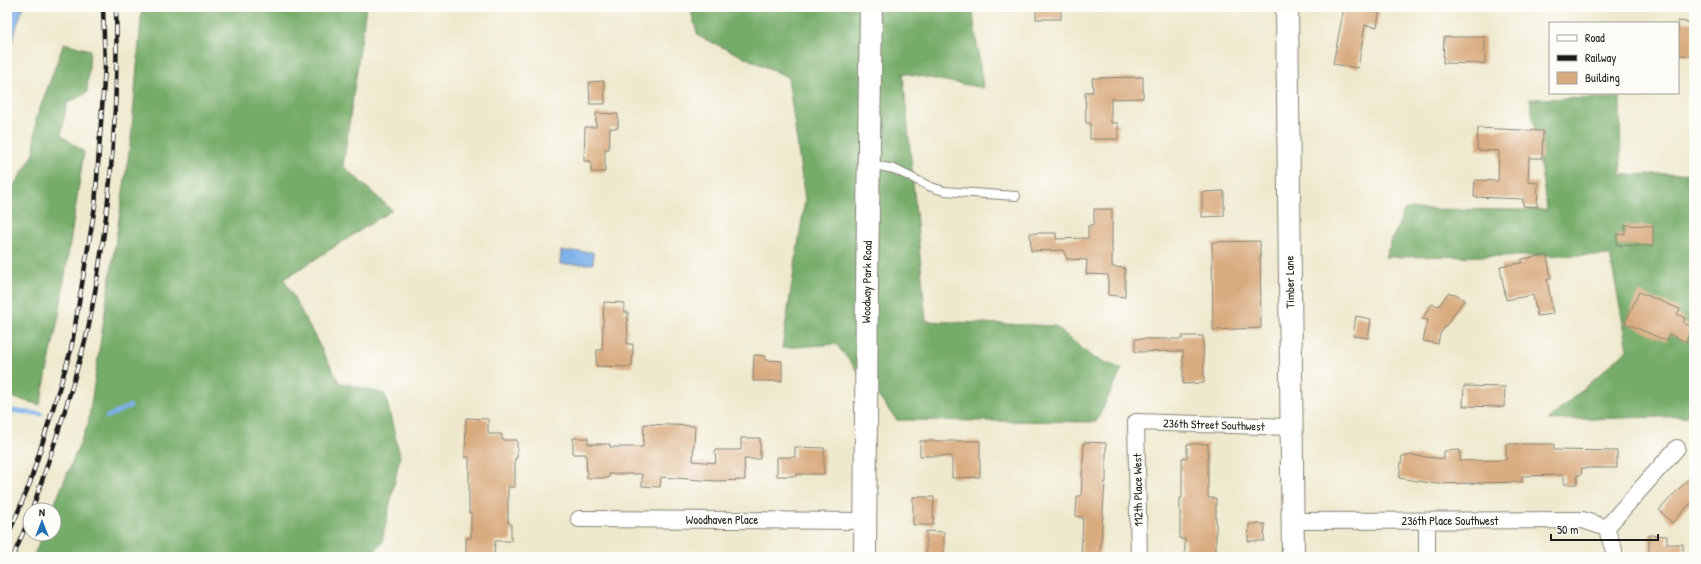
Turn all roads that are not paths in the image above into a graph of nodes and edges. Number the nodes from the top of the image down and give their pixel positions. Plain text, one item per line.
1 (871, 7) edge
2 (1287, 7) edge
3 (869, 164) junction
4 (1016, 196) dead end
5 (1136, 422) joint
6 (1292, 427) junction
7 (1678, 448) dead end
8 (579, 519) dead end
9 (865, 521) junction
10 (1292, 521) junction
11 (1427, 521) junction
12 (1606, 528) junction
13 (865, 557) edge
14 (1139, 557) edge
15 (1293, 557) edge
16 (1427, 557) edge
17 (1614, 557) edge

1 - 3 street, Woodway Park Road
2 - 6 street, Timber Lane
3 - 4 lane
3 - 9 street, Woodway Park Road
5 - 6 street, 236th Street Southwest
5 - 14 street, 112th Place West
6 - 10 street, Timber Lane
7 - 12 street
8 - 9 street, Woodhaven Place
9 - 13 street, Woodway Park Road
10 - 11 street, 236th Place Southwest
10 - 15 street, Timber Lane
11 - 12 street, 236th Place Southwest
11 - 16 street
12 - 17 street

